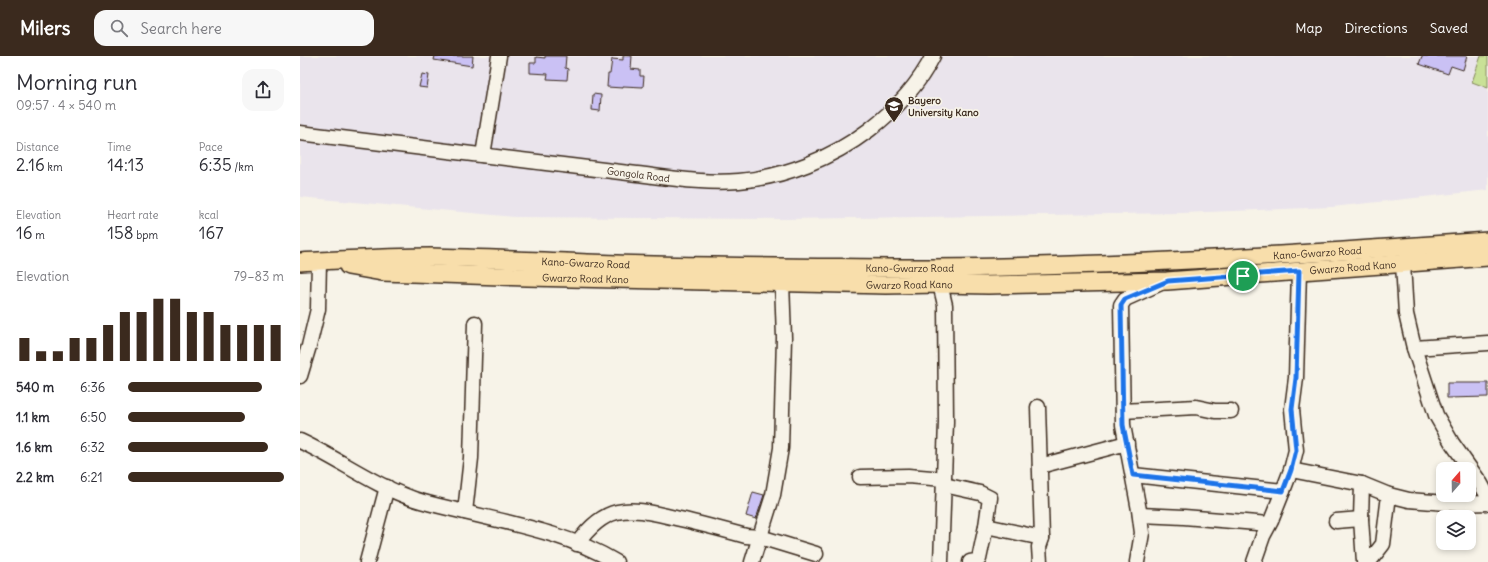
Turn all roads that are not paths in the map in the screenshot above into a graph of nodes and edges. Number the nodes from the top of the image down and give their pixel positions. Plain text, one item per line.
1 (499, 56) edge
2 (933, 56) edge
3 (300, 133) edge
4 (483, 155) junction
5 (1488, 241) edge
6 (1488, 257) edge
7 (325, 261) junction
8 (300, 262) edge
9 (1403, 264) junction
10 (1299, 271) junction
11 (1168, 281) junction
12 (782, 282) junction
13 (940, 284) junction
14 (475, 323) dead end
15 (1488, 343) edge
16 (305, 345) edge
17 (1414, 348) junction
18 (300, 376) edge
19 (1038, 407) dead end
20 (1231, 410) dead end
21 (1123, 411) junction
22 (300, 442) edge
23 (1127, 443) junction
24 (1040, 466) junction
25 (1291, 470) junction
26 (1133, 475) junction
27 (860, 477) dead end
28 (944, 482) junction
29 (1362, 484) junction
30 (387, 488) junction
31 (1283, 491) junction
32 (1389, 495) junction
33 (1488, 497) edge
34 (1488, 503) edge
35 (465, 512) junction
36 (1140, 515) junction
37 (1361, 519) junction
38 (1336, 521) dead end
39 (1269, 524) junction
40 (986, 526) junction
41 (760, 537) junction
42 (1042, 538) junction
43 (577, 544) junction
44 (816, 554) dead end
45 (368, 562) edge
46 (616, 562) edge
47 (752, 562) edge
48 (942, 562) edge
49 (970, 562) edge
50 (1040, 562) edge
51 (1137, 562) edge
52 (1254, 562) edge
53 (1364, 562) edge
54 (1370, 562) edge

1 - 4 street
2 - 4 street, Gongola Road
3 - 4 street, Gongola Road
5 - 7 main road, Kano-Gwarzo Road
6 - 9 main road, Gwarzo Road Kano
7 - 8 main road, Kano-Gwarzo Road
7 - 12 main road, Gwarzo Road Kano
7 - 16 street
9 - 10 main road, Gwarzo Road Kano
9 - 17 street
10 - 11 main road, Gwarzo Road Kano
10 - 25 street
11 - 13 main road, Gwarzo Road Kano
11 - 21 street
12 - 13 main road, Gwarzo Road Kano
12 - 41 street
13 - 28 street
14 - 35 street
15 - 17 street
16 - 18 street
17 - 33 street
19 - 24 street
20 - 21 street
21 - 23 street
22 - 30 street
23 - 24 street
23 - 26 street
24 - 42 street
25 - 29 street
25 - 31 street
26 - 31 street
26 - 36 street
27 - 28 street
28 - 40 street
28 - 48 street
29 - 32 street
29 - 37 street
30 - 35 street
30 - 45 street
31 - 39 street
32 - 34 street
32 - 54 street
35 - 43 street
36 - 39 street
36 - 51 street
37 - 38 street
37 - 53 street
39 - 52 street
40 - 42 street
40 - 49 street
41 - 43 street
41 - 44 street
41 - 47 street
42 - 50 street
43 - 46 street

